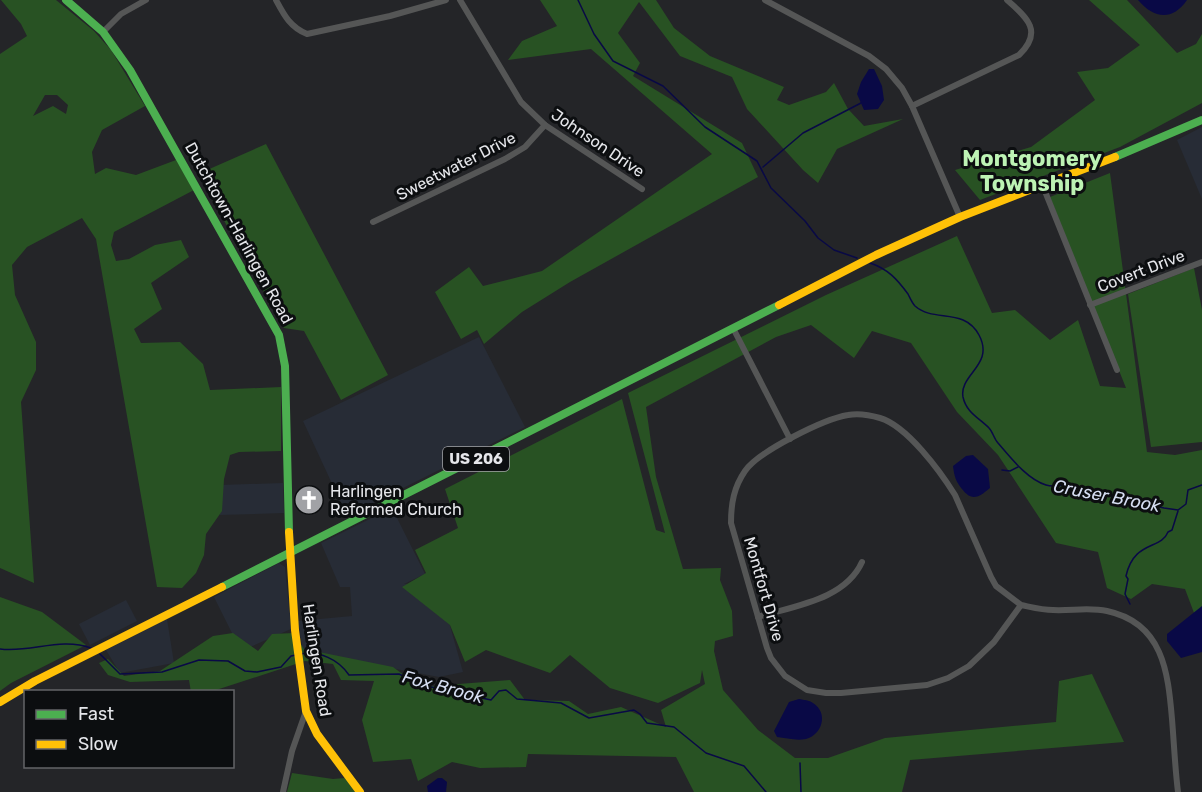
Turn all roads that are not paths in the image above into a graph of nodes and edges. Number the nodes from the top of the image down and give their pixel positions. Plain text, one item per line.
1 (66, 0) edge
2 (146, 0) edge
3 (276, 0) edge
4 (447, 0) edge
5 (460, 0) edge
6 (765, 0) edge
7 (1007, 0) edge
8 (103, 32) junction
9 (912, 106) junction
10 (1202, 120) edge
11 (545, 125) junction
12 (1042, 184) junction
13 (642, 189) dead end
14 (960, 217) junction
15 (373, 222) dead end
16 (1202, 262) edge
17 (1090, 305) junction
18 (733, 328) junction
19 (1117, 370) dead end
20 (790, 439) junction
21 (289, 553) junction
22 (862, 562) dead end
23 (1021, 605) junction
24 (758, 617) junction
25 (0, 702) edge
26 (306, 711) junction
27 (283, 792) edge
28 (360, 792) edge
29 (1178, 792) edge

1 - 8 main road, Dutchtown-Harlingen Road
2 - 8 street
3 - 4 street
5 - 11 street, Johnson Drive
6 - 9 street
7 - 9 street
8 - 21 main road, Dutchtown-Harlingen Road
9 - 14 street
10 - 12 main road, US 206
11 - 13 street, Johnson Drive
11 - 15 street, Sweetwater Drive
12 - 14 main road, US 206
12 - 17 street, Covert Drive
14 - 18 main road, US 206
16 - 17 street, Covert Drive
17 - 19 street, Covert Drive
18 - 20 street
18 - 21 main road, US 206
20 - 23 street, Montfort Drive
20 - 24 street, Montfort Drive
21 - 25 main road, US 206
21 - 26 main road, Harlingen Road
22 - 24 street
23 - 24 street, Montfort Drive
23 - 29 street, Montfort Drive
26 - 27 street
26 - 28 main road, Harlingen Road

